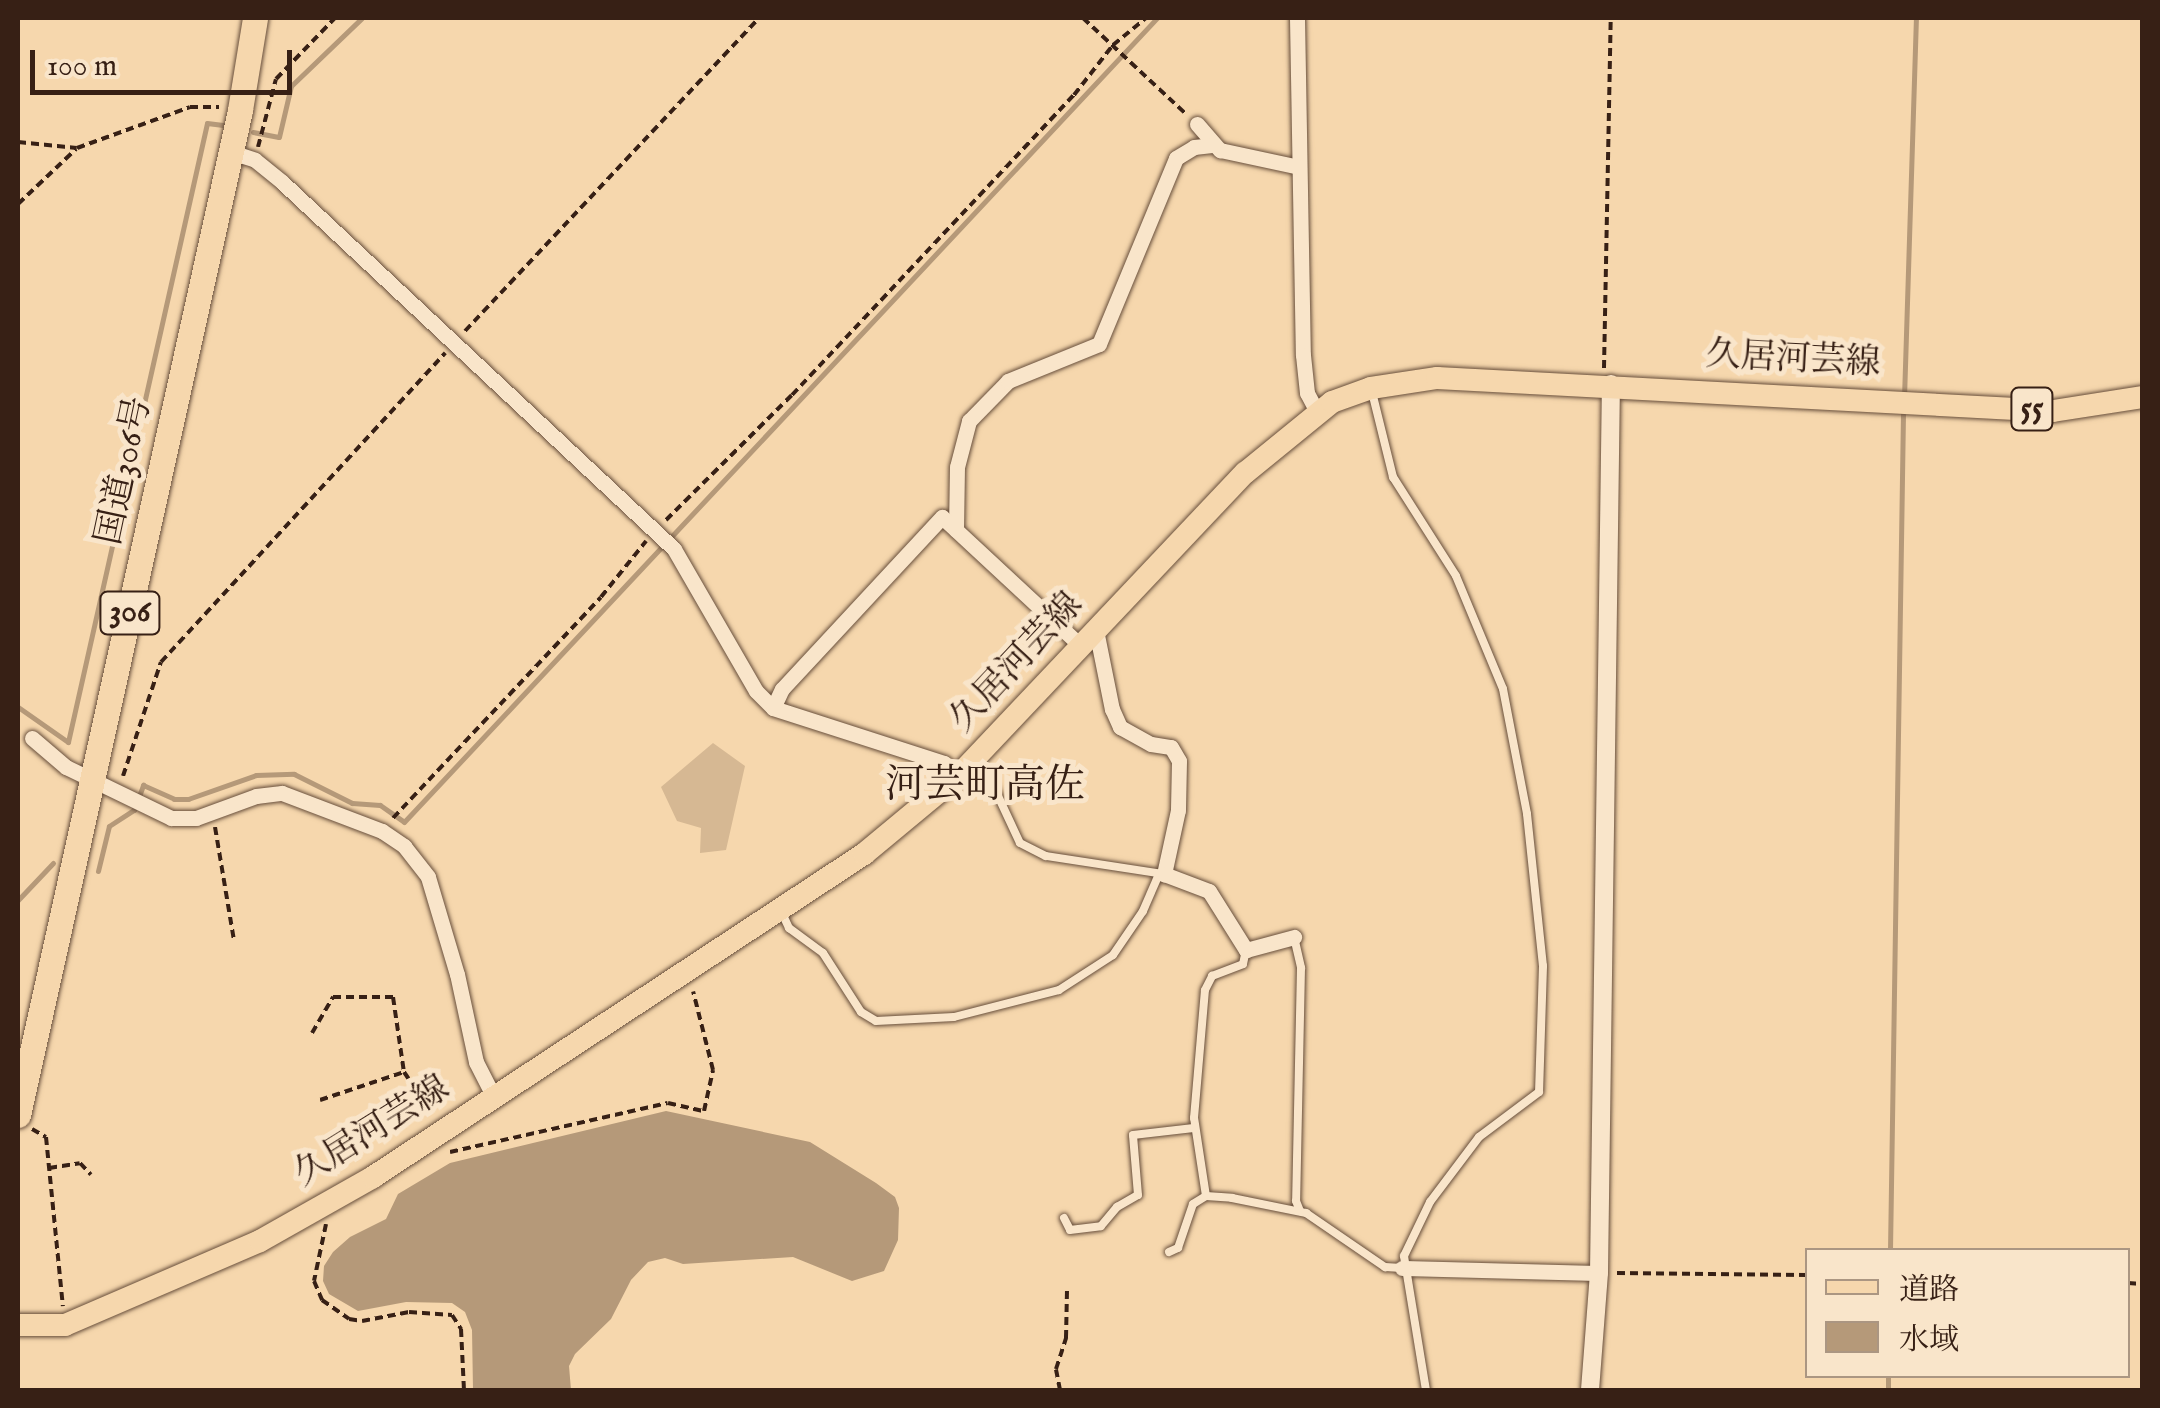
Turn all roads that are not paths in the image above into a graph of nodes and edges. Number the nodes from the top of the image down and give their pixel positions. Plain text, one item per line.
1 (256, 18) edge
2 (1297, 18) edge
3 (1196, 124) road end
4 (1214, 146) junction
5 (231, 152) junction
6 (1299, 167) junction
7 (1608, 384) junction
8 (1371, 388) junction
9 (2142, 397) edge
10 (1317, 412) junction
11 (956, 530) junction
12 (1089, 638) junction
13 (774, 708) junction
14 (32, 738) dead end
15 (959, 774) junction
16 (94, 778) junction
17 (1161, 874) junction
18 (780, 909) junction
19 (1294, 936) joint
20 (1246, 950) junction
21 (494, 1097) junction
22 (18, 1115) edge
23 (1194, 1128) junction
24 (1206, 1196) junction
25 (1300, 1211) junction
26 (1064, 1218) dead end
27 (1169, 1252) dead end
28 (1402, 1268) junction
29 (1598, 1273) junction
30 (18, 1325) edge
31 (1426, 1390) edge
32 (1590, 1390) edge

1 - 5 highway, 国道306号 / 306
2 - 6 street
3 - 4 street
4 - 6 street
4 - 11 street
5 - 13 street
5 - 16 highway, 国道306号 / 306
6 - 10 street
7 - 8 main road, 久居河芸線 / 55
7 - 9 main road, 久居河芸線 / 55
7 - 29 street
8 - 10 main road, 久居河芸線 / 55
8 - 28 lane
10 - 12 main road, 久居河芸線 / 55
11 - 12 street
11 - 13 street
12 - 15 main road, 久居河芸線 / 55
12 - 17 street
13 - 15 street
14 - 16 street
15 - 17 lane
15 - 18 main road, 久居河芸線 / 55
16 - 21 street
16 - 22 highway, 国道306号 / 306
17 - 18 lane
17 - 20 street
18 - 21 main road, 久居河芸線 / 55
19 - 20 street
19 - 25 lane
20 - 23 lane
21 - 30 main road, 久居河芸線 / 55
23 - 24 lane
23 - 26 lane
24 - 25 lane
24 - 27 lane
25 - 28 lane
28 - 29 street
28 - 31 lane
29 - 32 street

